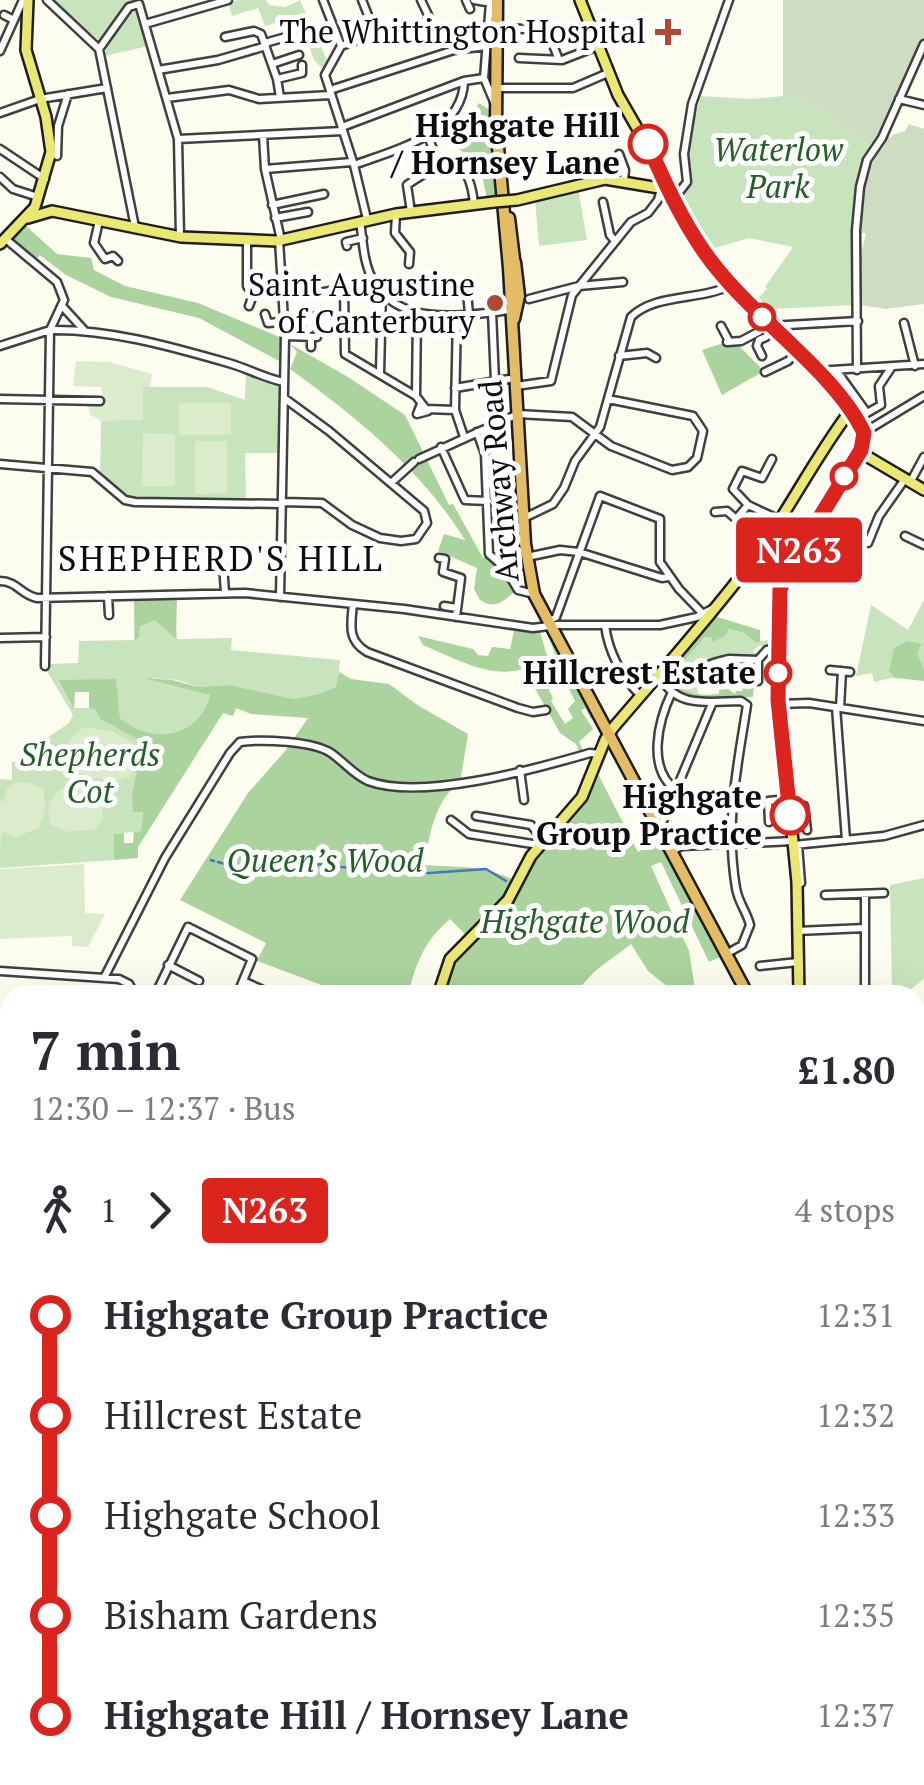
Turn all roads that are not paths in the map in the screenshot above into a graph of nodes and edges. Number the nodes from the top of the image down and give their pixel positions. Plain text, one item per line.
1 (47, 0) edge
2 (323, 0) edge
3 (362, 0) edge
4 (421, 0) edge
5 (466, 0) edge
6 (474, 0) edge
7 (580, 0) edge
8 (730, 0) edge
9 (22, 1) edge
10 (223, 1) edge
11 (138, 2) edge
12 (497, 2) edge
13 (470, 9) dead end
14 (4, 15) dead end
15 (14, 20) junction
16 (145, 24) junction
17 (506, 28) junction
18 (4, 32) edge
19 (375, 33) junction
20 (225, 36) dead end
21 (286, 36) dead end
22 (265, 45) junction
23 (341, 46) junction
24 (487, 46) junction
25 (598, 46) junction
26 (923, 48) edge
27 (0, 49) edge
28 (99, 49) junction
29 (299, 56) dead end
30 (519, 58) dead end
31 (499, 59) junction
32 (559, 60) junction
33 (272, 64) junction
34 (302, 65) dead end
35 (158, 70) junction
36 (608, 73) junction
37 (484, 78) junction
38 (277, 79) junction
39 (464, 82) junction
40 (106, 88) junction
41 (505, 88) junction
42 (330, 92) junction
43 (68, 94) junction
44 (280, 97) junction
45 (40, 98) junction
46 (167, 98) junction
47 (900, 100) junction
48 (495, 103) junction
49 (924, 105) edge
50 (0, 113) edge
51 (342, 129) junction
52 (264, 135) junction
53 (428, 136) junction
54 (178, 138) junction
55 (0, 149) edge
56 (620, 154) dead end
57 (57, 156) dead end
58 (353, 164) junction
59 (440, 168) junction
60 (264, 169) junction
61 (0, 178) edge
62 (45, 178) junction
63 (624, 180) junction
64 (670, 192) junction
65 (324, 194) dead end
66 (40, 198) junction
67 (603, 202) dead end
68 (272, 205) junction
69 (474, 206) junction
70 (308, 212) dead end
71 (411, 213) junction
72 (396, 214) junction
73 (35, 216) junction
74 (274, 218) junction
75 (99, 220) junction
76 (363, 220) junction
77 (135, 227) junction
78 (180, 236) junction
79 (279, 238) junction
80 (362, 238) junction
81 (7, 239) edge
82 (247, 241) junction
83 (615, 241) junction
84 (346, 246) dead end
85 (118, 261) dead end
86 (410, 264) dead end
87 (374, 282) junction
88 (623, 282) dead end
89 (579, 286) junction
90 (344, 288) junction
91 (734, 289) junction
92 (324, 292) dead end
93 (382, 292) junction
94 (442, 293) dead end
95 (528, 299) dead end
96 (62, 306) junction
97 (248, 306) dead end
98 (510, 310) junction
99 (492, 312) junction
100 (416, 313) junction
101 (265, 314) dead end
102 (469, 314) junction
103 (457, 316) junction
104 (292, 321) junction
105 (858, 321) junction
106 (904, 323) dead end
107 (721, 326) dead end
108 (312, 328) junction
109 (50, 330) junction
110 (84, 330) junction
111 (512, 330) junction
112 (768, 330) junction
113 (285, 336) junction
114 (0, 346) edge
115 (311, 348) dead end
116 (796, 352) junction
117 (619, 356) junction
118 (762, 356) dead end
119 (656, 358) dead end
120 (924, 364) edge
121 (915, 366) junction
122 (891, 368) junction
123 (857, 370) junction
124 (765, 372) dead end
125 (826, 372) junction
126 (380, 375) junction
127 (495, 381) junction
128 (284, 382) junction
129 (512, 383) junction
130 (455, 388) junction
131 (924, 396) edge
132 (284, 398) junction
133 (0, 399) edge
134 (608, 399) junction
135 (50, 400) junction
136 (100, 400) dead end
137 (418, 400) junction
138 (880, 405) junction
139 (455, 410) junction
140 (850, 411) junction
141 (518, 414) junction
142 (894, 416) junction
143 (477, 432) junction
144 (595, 433) junction
145 (864, 433) junction
146 (464, 437) junction
147 (441, 447) junction
148 (861, 453) junction
149 (924, 457) edge
150 (0, 464) edge
151 (773, 465) dead end
152 (49, 467) junction
153 (908, 479) junction
154 (391, 483) junction
155 (924, 490) edge
156 (488, 500) junction
157 (282, 503) junction
158 (748, 505) junction
159 (715, 512) dead end
160 (524, 518) junction
161 (778, 519) junction
162 (772, 531) junction
163 (905, 536) dead end
164 (868, 543) dead end
165 (924, 545) edge
166 (800, 548) junction
167 (579, 552) junction
168 (527, 557) junction
169 (439, 558) dead end
170 (224, 572) dead end
171 (668, 577) junction
172 (0, 580) edge
173 (224, 592) junction
174 (530, 594) junction
175 (108, 596) junction
176 (280, 596) junction
177 (47, 597) junction
178 (720, 603) junction
179 (353, 604) junction
180 (444, 606) dead end
181 (457, 613) junction
182 (703, 614) junction
183 (109, 615) dead end
184 (550, 624) junction
185 (605, 625) junction
186 (46, 637) junction
187 (0, 638) edge
188 (778, 648) junction
189 (758, 660) junction
190 (714, 663) dead end
191 (45, 666) dead end
192 (830, 670) dead end
193 (662, 673) junction
194 (758, 681) dead end
195 (670, 690) junction
196 (641, 696) junction
197 (712, 704) junction
198 (779, 704) junction
199 (838, 708) junction
200 (546, 710) dead end
201 (924, 722) edge
202 (610, 733) junction
203 (600, 754) junction
204 (520, 770) junction
205 (678, 791) junction
206 (524, 800) dead end
207 (788, 802) junction
208 (476, 816) dead end
209 (452, 820) dead end
210 (769, 822) dead end
211 (924, 824) edge
212 (659, 828) junction
213 (807, 830) dead end
214 (846, 840) junction
215 (541, 843) junction
216 (732, 843) junction
217 (795, 844) junction
218 (671, 851) junction
219 (884, 893) dead end
220 (826, 895) dead end
221 (865, 895) junction
222 (865, 928) junction
223 (799, 931) junction
224 (726, 954) junction
225 (798, 962) junction
226 (168, 965) junction
227 (760, 966) dead end
228 (0, 971) edge
229 (104, 978) junction
230 (199, 981) dead end
231 (244, 981) junction
232 (129, 985) edge
233 (159, 985) edge
234 (242, 985) edge
235 (253, 985) edge
236 (441, 985) edge
237 (743, 985) edge
238 (799, 985) edge
239 (865, 985) edge

1 - 28 street
2 - 23 street
3 - 19 street
4 - 19 street
5 - 13 street
6 - 12 street
7 - 25 main road
8 - 64 street
9 - 15 street
9 - 45 main road
10 - 16 street
11 - 16 street
11 - 28 street
12 - 17 highway, Archway Road
12 - 24 street
12 - 31 highway, Archway Road
14 - 15 street
15 - 18 street
16 - 35 street
17 - 31 highway, Archway Road
17 - 32 street
18 - 27 street
19 - 23 street
20 - 22 street
21 - 22 street
22 - 33 street
22 - 35 street
23 - 42 street
24 - 37 street
24 - 42 street
25 - 32 street
25 - 36 main road
26 - 47 street
28 - 40 street
29 - 33 street
30 - 32 street
31 - 41 highway, Archway Road
31 - 48 highway, Archway Road
33 - 38 street
34 - 38 street
35 - 46 street
36 - 41 street
36 - 64 main road
37 - 39 street
37 - 48 street
38 - 44 street
39 - 51 street
39 - 53 street
40 - 43 street
40 - 77 street
41 - 111 highway, Archway Road
42 - 44 street
42 - 51 street
43 - 45 street
43 - 57 street
44 - 46 street
45 - 50 street
45 - 62 main road
46 - 54 street
47 - 49 street
47 - 105 street
48 - 98 highway, Archway Road
51 - 52 street
51 - 58 street
52 - 54 street
52 - 60 street
53 - 58 street
53 - 59 street
54 - 78 street
55 - 62 street
56 - 63 street
58 - 60 street
58 - 76 street
59 - 69 street
59 - 71 street
60 - 68 street
61 - 66 street
62 - 66 main road
63 - 64 main road
63 - 69 main road, bridge
64 - 83 street
64 - 91 main road
65 - 68 street
66 - 73 main road
66 - 73 main road
67 - 83 street
68 - 74 street
69 - 71 main road
70 - 74 street
71 - 72 main road
72 - 76 main road
72 - 86 street
73 - 75 main road
73 - 81 main road
74 - 79 street
75 - 77 main road
75 - 85 street
76 - 79 main road
76 - 80 street
77 - 78 main road
78 - 82 main road
79 - 82 main road
79 - 104 street
80 - 84 street
80 - 87 street
81 - 96 street
82 - 97 street
83 - 89 street
87 - 90 street
87 - 93 street
88 - 89 street
89 - 95 street
89 - 129 street
90 - 92 street
90 - 126 street
91 - 112 main road
91 - 117 street
93 - 100 street
93 - 126 street
94 - 102 street
96 - 109 street
96 - 110 street
98 - 99 street
98 - 111 highway, Archway Road
99 - 102 street
99 - 127 street
100 - 103 street
100 - 137 street
101 - 104 street
102 - 103 street
103 - 130 street
104 - 108 street
104 - 113 street
105 - 112 street
105 - 123 street
106 - 121 street
107 - 112 street
108 - 113 street
108 - 115 street
109 - 110 street
109 - 114 street
109 - 135 street
110 - 128 street
111 - 129 highway, Archway Road
112 - 116 main road
112 - 118 street
113 - 128 street
116 - 124 street
116 - 125 main road
117 - 119 street
117 - 134 street
120 - 121 street
121 - 122 street
122 - 123 street
122 - 138 street
123 - 125 street
125 - 138 street
125 - 140 main road
126 - 137 street
127 - 129 street
127 - 130 street
128 - 132 street
129 - 141 highway, Archway Road
130 - 139 street
131 - 142 street
132 - 154 street
132 - 157 street
133 - 135 street
134 - 144 street
134 - 144 street
135 - 136 street
135 - 152 street
137 - 139 street
138 - 142 street
139 - 146 street
140 - 145 main road
140 - 161 main road
141 - 143 street
141 - 144 street
141 - 160 highway, Archway Road
142 - 145 street
143 - 146 street
143 - 156 street
144 - 160 street
145 - 148 main road
146 - 147 street
147 - 154 street
147 - 156 street
148 - 153 main road
148 - 166 main road
149 - 153 street
150 - 152 street
151 - 158 street
152 - 157 street
152 - 177 street
153 - 155 main road
153 - 164 street
154 - 157 street
156 - 174 street
157 - 176 street
158 - 159 street
158 - 161 street
160 - 168 highway, Archway Road
161 - 162 main road
162 - 166 street
162 - 178 main road
163 - 165 street
166 - 188 main road
167 - 168 street
167 - 171 street
167 - 171 street
167 - 184 street
168 - 174 highway, Archway Road
169 - 181 street
170 - 173 street
171 - 182 street
172 - 177 street
173 - 175 street
173 - 176 street
174 - 184 highway, Archway Road
175 - 177 street
175 - 183 street
176 - 179 street
177 - 186 street
178 - 182 street
178 - 193 main road
179 - 181 street
179 - 200 street
180 - 181 street
181 - 184 street
182 - 185 street
184 - 185 street
184 - 202 highway, Archway Road
185 - 196 street
186 - 187 street
186 - 191 street
188 - 189 street
188 - 198 main road
189 - 190 street
189 - 194 street
192 - 199 street
193 - 195 street
193 - 196 main road
195 - 197 street
195 - 205 street
196 - 202 main road
197 - 205 street
197 - 216 street
198 - 199 street
198 - 207 main road
199 - 201 street
199 - 214 street
202 - 203 main road
202 - 212 highway, Archway Road
203 - 204 street
203 - 215 main road
204 - 206 street
204 - 229 street
205 - 212 street
207 - 210 street
207 - 213 street
207 - 217 main road
208 - 215 street
209 - 215 street
211 - 214 street
212 - 218 highway, Archway Road
214 - 217 street
215 - 236 main road
216 - 217 street
216 - 218 street
216 - 224 street
217 - 223 main road
218 - 224 highway, Archway Road
219 - 221 street
220 - 221 street
221 - 222 street
222 - 223 street
222 - 239 street
223 - 225 main road
224 - 237 highway, Archway Road
225 - 227 street
225 - 238 main road
226 - 230 street
226 - 231 street
226 - 233 street
228 - 229 street
229 - 232 street
231 - 234 street
231 - 235 street

